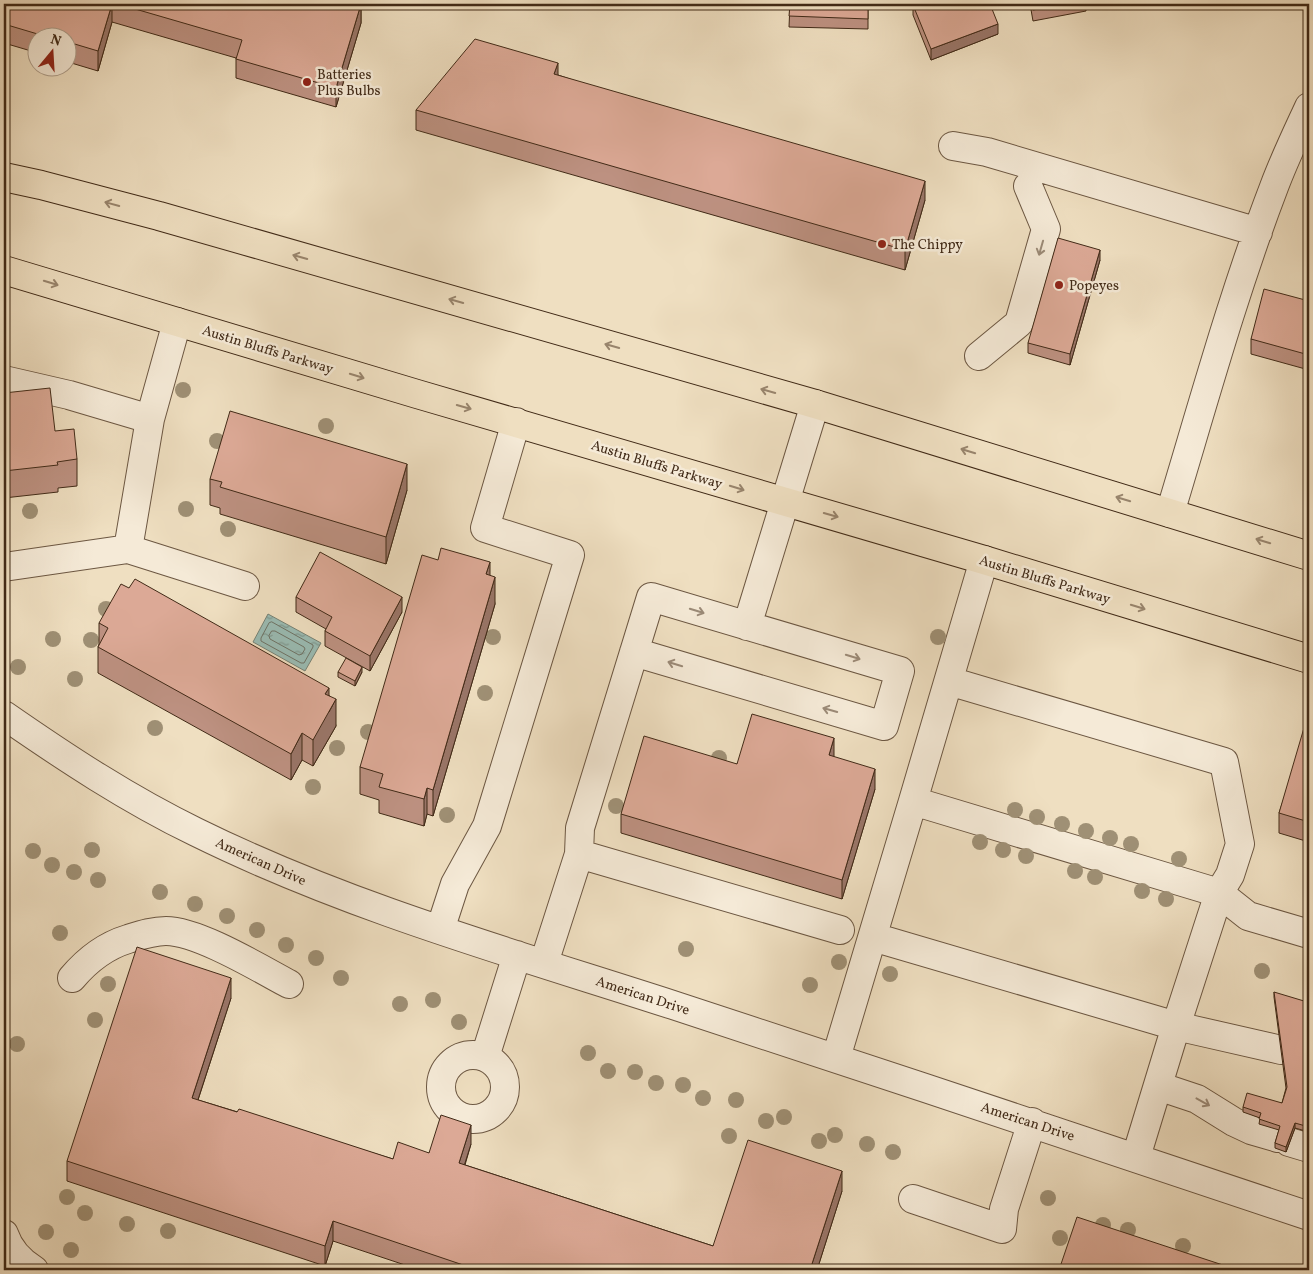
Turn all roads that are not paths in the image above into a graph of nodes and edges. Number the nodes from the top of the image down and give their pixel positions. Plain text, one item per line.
1 (1309, 107) edge
2 (953, 146) dead end
3 (4, 177) edge
4 (1028, 186) dead end
5 (1258, 232) junction
6 (4, 270) edge
7 (177, 322) junction
8 (979, 356) dead end
9 (4, 380) edge
10 (815, 404) junction
11 (150, 419) junction
12 (516, 422) junction
13 (784, 502) junction
14 (1170, 514) junction
15 (128, 549) junction
16 (1309, 556) edge
17 (984, 560) junction
18 (4, 567) edge
19 (245, 586) dead end
20 (747, 626) junction
21 (634, 652) junction
22 (1309, 659) edge
23 (949, 681) junction
24 (4, 715) edge
25 (913, 800) junction
26 (579, 854) junction
27 (1219, 893) junction
28 (440, 930) junction
29 (840, 930) dead end
30 (1309, 934) edge
31 (873, 937) junction
32 (517, 955) junction
33 (544, 963) junction
34 (72, 978) dead end
35 (289, 984) dead end
36 (1176, 1026) junction
37 (1281, 1050) edge
38 (485, 1057) junction
39 (836, 1058) junction
40 (1158, 1086) junction
41 (1032, 1122) junction
42 (1292, 1143) edge
43 (1136, 1157) junction
44 (913, 1199) dead end
45 (1309, 1216) edge
46 (4, 1234) edge
47 (34, 1270) edge

1 - 5 street
2 - 5 street
10 -> 3 main road
4 -> 8 street
5 - 14 street
6 -> 7 main road, Austin Bluffs Parkway
7 - 11 street
7 -> 12 main road, Austin Bluffs Parkway
9 - 11 street
10 - 13 street
14 -> 10 main road
11 - 15 street
12 -> 13 main road, Austin Bluffs Parkway
12 - 28 street
13 -> 17 main road, Austin Bluffs Parkway
13 - 20 street
16 -> 14 main road
15 - 18 street
15 - 19 street
17 -> 22 main road, Austin Bluffs Parkway
17 - 23 street
21 -> 20 street
20 -> 21 street
21 - 26 street
23 - 25 street
23 - 27 street
24 - 28 street, American Drive
25 - 27 street
25 - 31 street
26 - 29 street
26 - 33 street
27 - 30 street
27 - 36 street
28 - 32 street, American Drive
31 - 36 street
31 - 39 street
32 - 33 street, American Drive
32 - 38 street
33 - 39 street, American Drive
34 - 35 street
36 - 37 street
36 - 40 street
38 - 38 street
39 - 41 street, American Drive
40 -> 42 street
40 - 43 street
41 - 43 street, American Drive
41 - 44 street
43 - 45 street, American Drive
46 - 47 street

